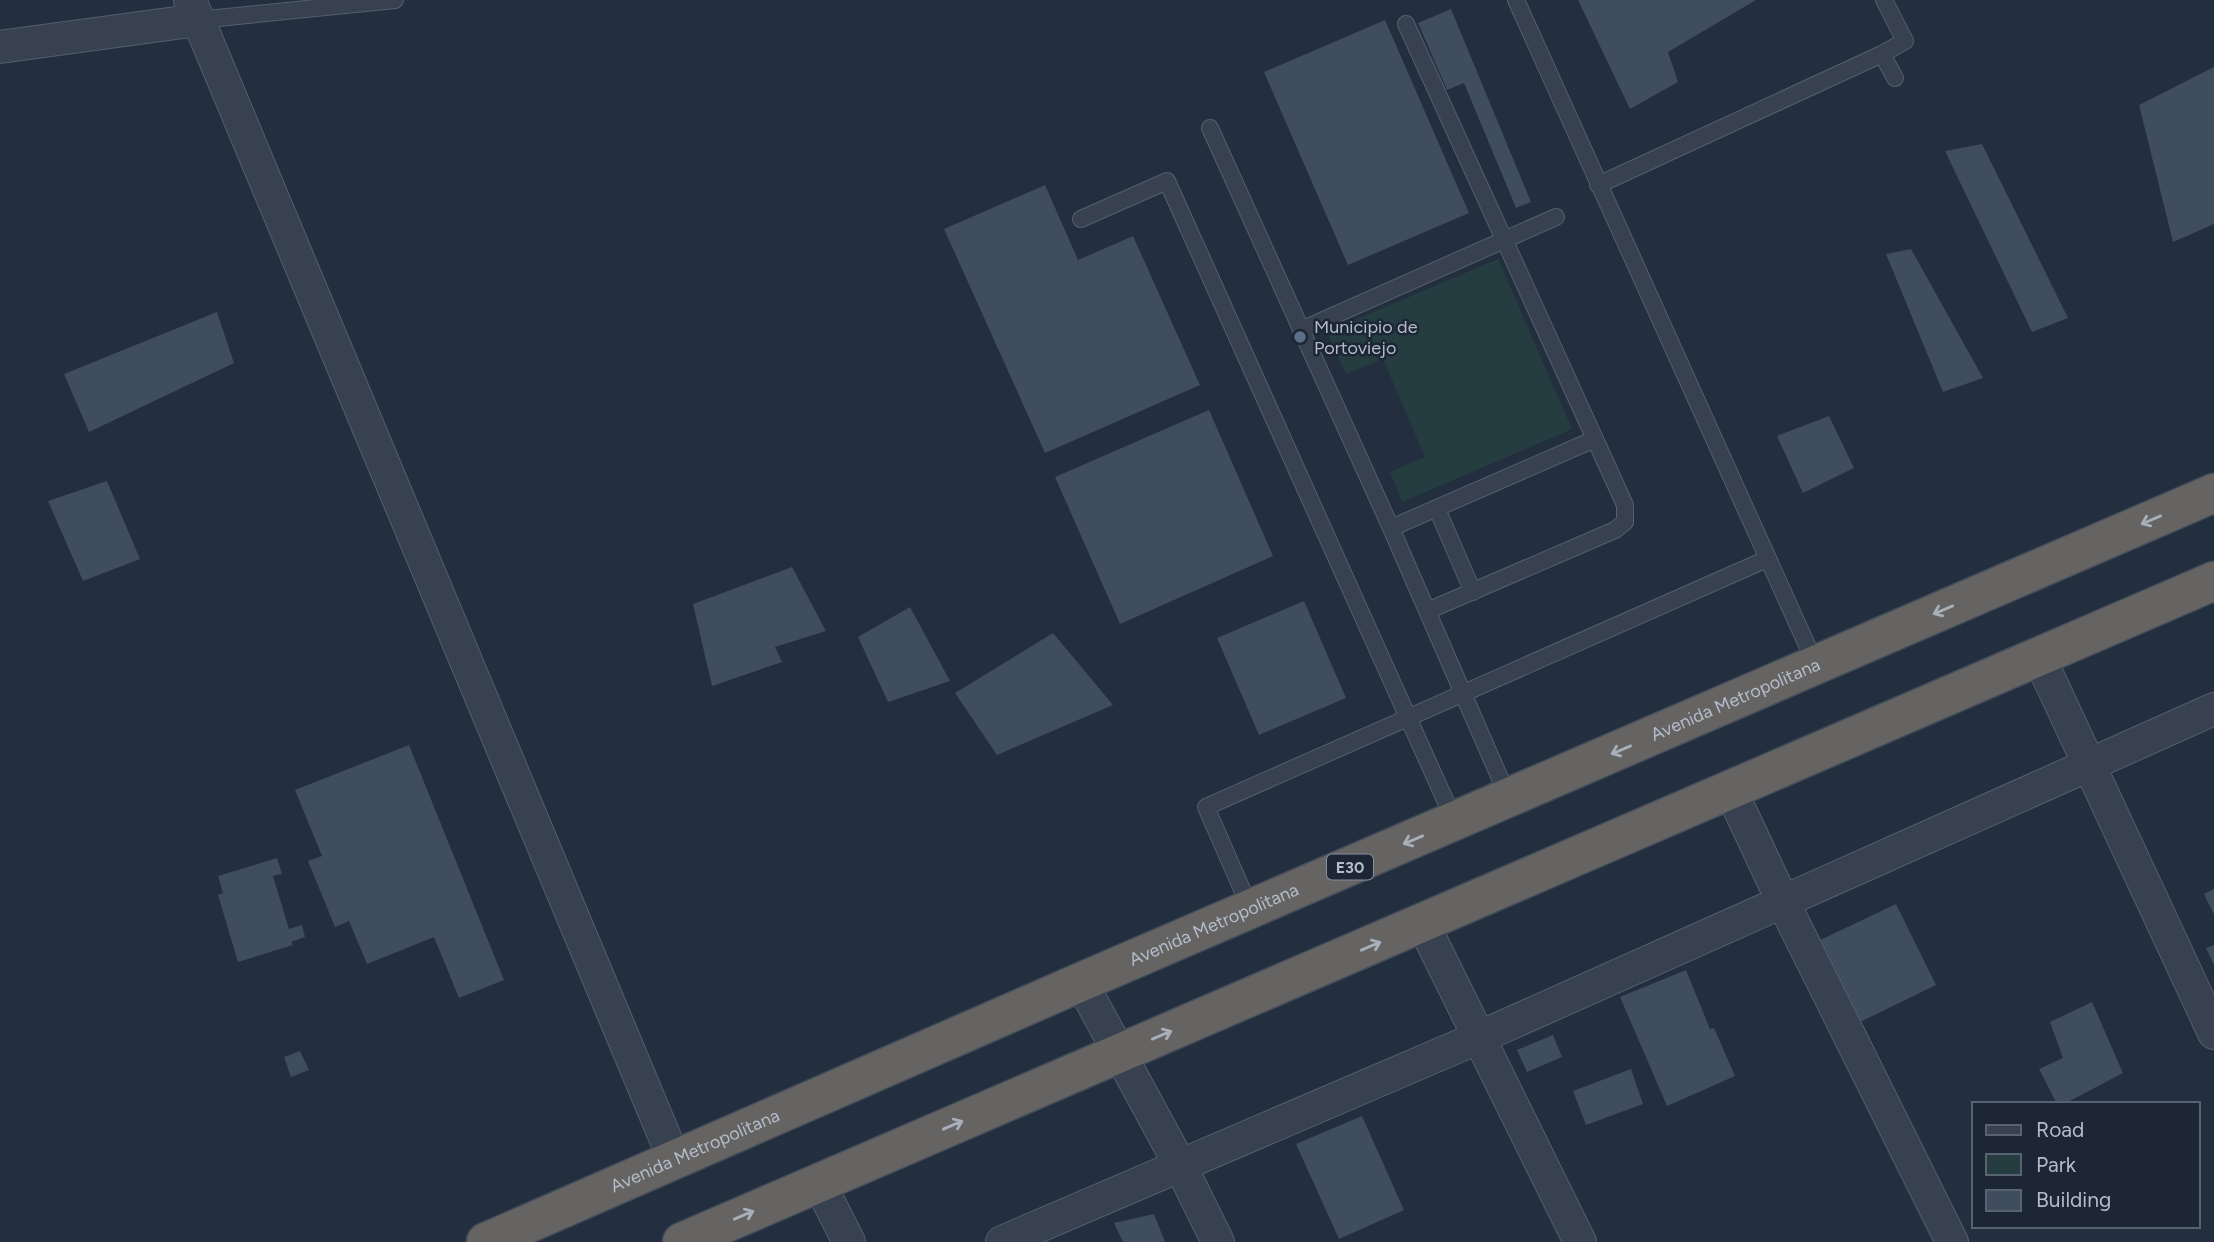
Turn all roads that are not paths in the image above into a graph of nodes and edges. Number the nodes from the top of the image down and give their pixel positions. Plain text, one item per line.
1 (395, 0) edge
2 (1516, 0) edge
3 (1884, 0) edge
4 (194, 10) edge
5 (1406, 24) dead end
6 (0, 47) edge
7 (1881, 54) junction
8 (1895, 78) dead end
9 (1210, 128) dead end
10 (1598, 185) junction
11 (1556, 217) dead end
12 (1081, 219) dead end
13 (1504, 239) junction
14 (1301, 330) junction
15 (1595, 439) junction
16 (2214, 493) edge
17 (1437, 509) junction
18 (1391, 528) junction
19 (1767, 559) junction
20 (2214, 581) edge
21 (1473, 592) junction
22 (1427, 611) junction
23 (2039, 657) junction
24 (1816, 666) junction
25 (1462, 693) junction
26 (2214, 709) edge
27 (1408, 718) junction
28 (2090, 765) junction
29 (1731, 791) junction
30 (1509, 799) junction
31 (1455, 822) junction
32 (1783, 902) junction
33 (1251, 910) junction
34 (1423, 924) junction
35 (1081, 982) junction
36 (2214, 1033) edge
37 (1480, 1037) junction
38 (1120, 1052) junction
39 (674, 1159) junction
40 (1180, 1165) junction
41 (819, 1183) junction
42 (486, 1242) edge
43 (681, 1242) edge
44 (849, 1242) edge
45 (1002, 1242) edge
46 (1218, 1242) edge
47 (1580, 1242) edge
48 (1952, 1242) edge

1 - 4 lane
2 - 10 lane
3 - 7 lane
4 - 6 street
4 - 39 street
5 - 13 lane
7 - 8 lane
7 - 10 lane
9 - 14 lane
10 - 19 lane
11 - 13 lane
12 - 27 lane
13 - 14 lane
13 - 15 lane
14 - 18 lane
15 - 17 lane
15 - 21 lane
16 -> 24 highway, Avenida Metropolitana / E30
17 - 18 lane
17 - 21 lane
18 - 22 lane
19 - 24 lane
19 - 25 lane
20 - 23 highway
21 - 22 lane
22 - 25 lane
23 - 28 street
23 - 29 highway
24 -> 30 highway, Avenida Metropolitana / E30
25 - 27 lane
25 - 30 lane
26 - 28 street
27 - 31 lane
27 - 33 lane
28 - 32 street
28 - 36 street
29 - 32 street
29 - 34 highway
30 - 31 highway, Avenida Metropolitana / E30
31 -> 33 highway, Avenida Metropolitana / E30
32 - 37 street
32 - 48 street
33 - 35 highway, Avenida Metropolitana / E30
34 - 37 street
38 -> 34 highway
35 - 38 street
35 - 39 highway, Avenida Metropolitana / E30
37 - 40 street
37 - 47 street
38 - 40 street
41 -> 38 highway
39 - 42 highway, Avenida Metropolitana / E30
40 - 45 street
40 - 46 street
43 -> 41 highway
41 - 44 street

